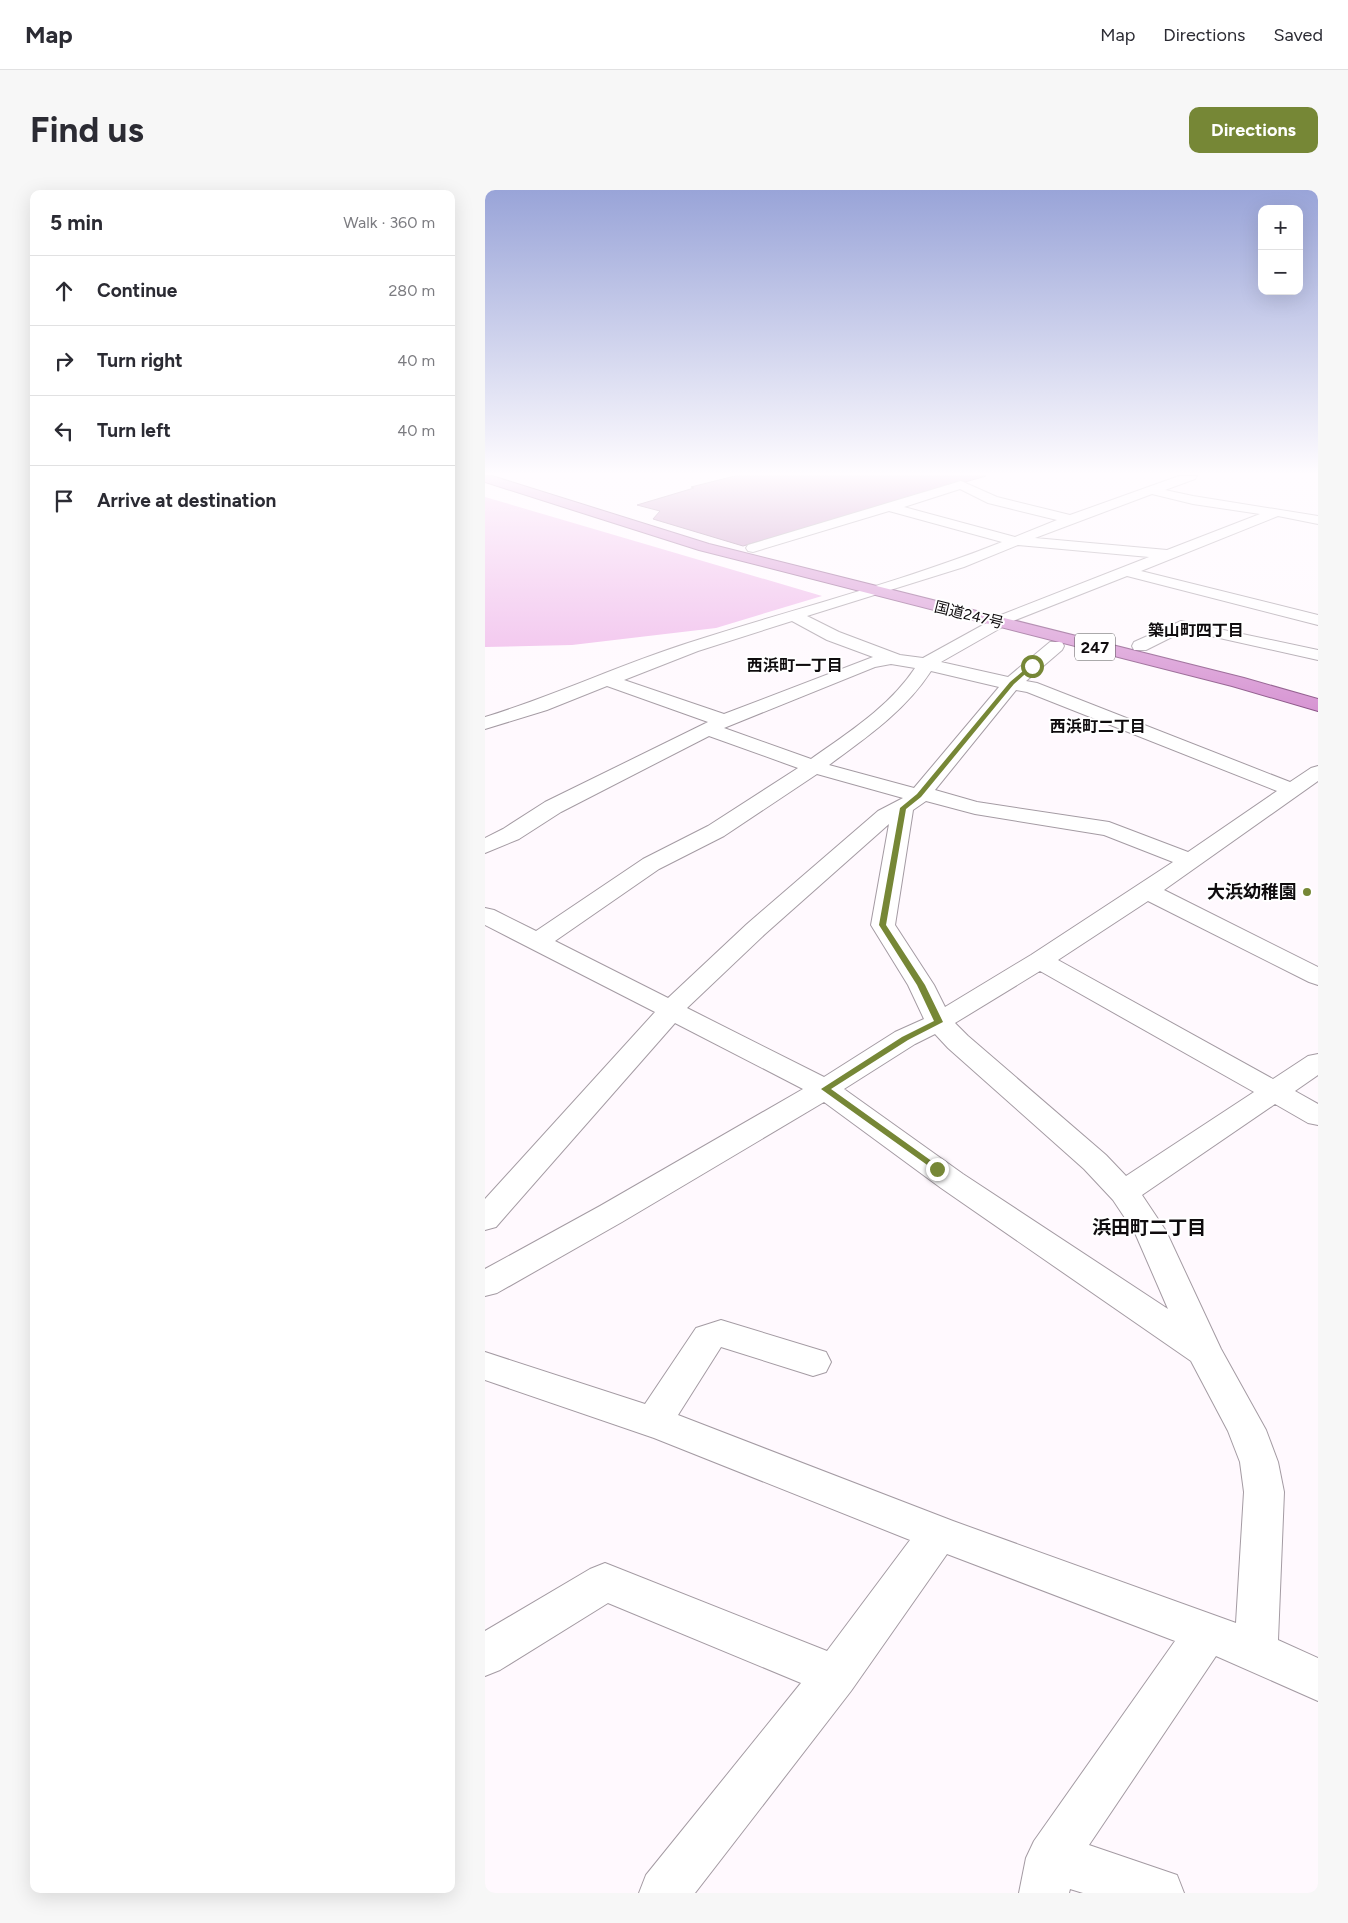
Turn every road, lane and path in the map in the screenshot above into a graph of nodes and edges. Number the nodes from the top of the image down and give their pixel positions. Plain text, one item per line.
1 (710, 555) edge
2 (980, 555) edge
3 (1168, 555) edge
4 (1128, 572) junction
5 (863, 593) junction
6 (792, 615) junction
7 (1318, 620) edge
8 (994, 625) junction
9 (1056, 646) junction
10 (1140, 646) dead end
11 (1318, 655) edge
12 (893, 658) junction
13 (926, 664) junction
14 (607, 680) junction
15 (1012, 683) junction
16 (1318, 705) edge
17 (1318, 718) edge
18 (485, 723) edge
19 (715, 725) junction
20 (814, 767) junction
21 (1318, 772) edge
22 (1292, 790) junction
23 (915, 799) junction
24 (485, 846) edge
25 (1190, 861) junction
26 (1147, 891) junction
27 (485, 916) edge
28 (537, 942) junction
29 (1041, 960) junction
30 (1318, 977) edge
31 (669, 1011) junction
32 (939, 1022) junction
33 (1318, 1062) edge
34 (825, 1089) junction
35 (1273, 1091) junction
36 (1318, 1116) edge
37 (1123, 1192) junction
38 (485, 1219) edge
39 (485, 1284) edge
40 (1204, 1351) junction
41 (813, 1362) dead end
42 (485, 1366) edge
43 (653, 1423) junction
44 (939, 1533) junction
45 (1207, 1632) junction
46 (1256, 1651) junction
47 (485, 1655) edge
48 (835, 1676) junction
49 (1318, 1680) edge
50 (1048, 1875) edge
51 (664, 1893) edge
52 (1159, 1893) edge

1 - 5 highway, 国道247号 / 247
2 - 5 street
3 - 4 street
4 - 7 street
4 - 8 street
5 - 6 street
5 - 8 highway, 国道247号 / 247
6 - 12 street
6 - 14 street
8 - 9 highway, 国道247号 / 247
8 - 13 street
8 - 16 highway, 国道247号 / 247
9 - 15 street
9 - 17 highway, 国道247号 / 247
10 - 11 street
12 - 13 street
12 - 19 street
13 - 15 street
13 - 20 street
14 - 18 street
14 - 19 street
15 - 22 street
15 - 23 street
19 - 20 street
19 - 24 street
20 - 23 street
20 - 28 street
21 - 22 street
22 - 25 street
23 - 25 street
23 - 31 street
23 - 32 street
25 - 26 street
26 - 29 street
26 - 30 street
27 - 28 street
28 - 31 street
29 - 32 street
29 - 35 street
31 - 34 street
31 - 38 street
32 - 34 street
32 - 37 street
33 - 35 street
34 - 39 street
34 - 40 street
35 - 36 street
35 - 37 street
37 - 40 street
40 - 46 street
41 - 43 street
42 - 43 street
43 - 44 street
44 - 45 street
44 - 48 street
45 - 46 street
45 - 50 street
46 - 49 street
47 - 48 street
48 - 51 street
50 - 52 street

